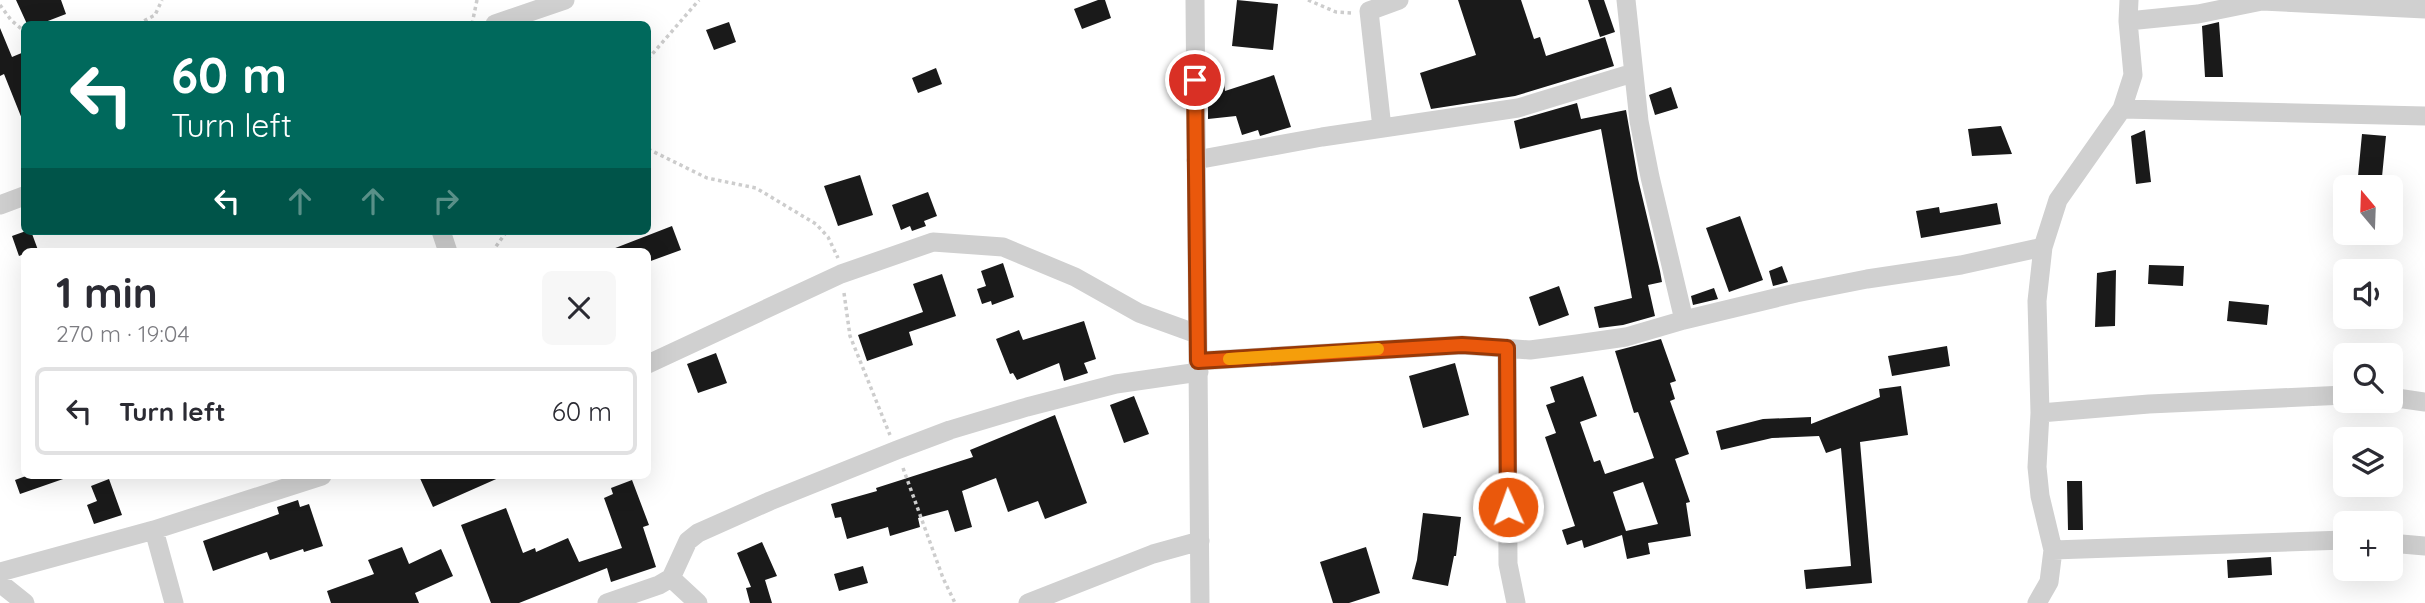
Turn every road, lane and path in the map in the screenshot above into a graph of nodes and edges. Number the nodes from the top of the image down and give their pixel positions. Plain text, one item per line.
1 (162, 0) edge
2 (477, 0) edge
3 (565, 0) edge
4 (699, 0) edge
5 (1194, 0) edge
6 (1399, 0) edge
7 (1626, 0) edge
8 (2129, 0) edge
9 (2262, 0) edge
10 (0, 5) edge
11 (2425, 9) edge
12 (144, 21) edge
13 (473, 21) edge
14 (504, 21) edge
15 (2128, 22) junction
16 (21, 28) edge
17 (651, 55) edge
18 (1633, 73) junction
19 (2122, 109) junction
20 (2425, 116) edge
21 (1382, 128) junction
22 (651, 150) edge
23 (1196, 160) junction
24 (21, 197) edge
25 (0, 205) edge
26 (2043, 247) junction
27 (841, 274) junction
28 (1684, 320) junction
29 (1196, 334) junction
30 (1507, 348) junction
31 (651, 363) edge
32 (1198, 366) junction
33 (2333, 396) edge
34 (2403, 399) edge
35 (2425, 402) edge
36 (2040, 413) junction
37 (897, 450) junction
38 (313, 479) edge
39 (154, 530) junction
40 (2333, 540) edge
41 (1200, 541) junction
42 (2403, 544) edge
43 (2425, 546) edge
44 (2053, 550) junction
45 (0, 572) edge
46 (671, 578) junction
47 (0, 583) edge
48 (25, 603) edge
49 (174, 603) edge
50 (607, 603) edge
51 (698, 603) edge
52 (955, 603) edge
53 (1028, 603) edge
54 (1200, 603) edge
55 (1516, 603) edge
56 (2037, 603) edge

1 - 12 path
2 - 13 path
3 - 14 street
4 - 17 path
5 - 23 street
6 - 21 street
7 - 18 street
8 - 15 street
9 - 11 street
9 - 15 street
10 - 16 path
15 - 19 street
18 - 21 street
18 - 28 street
19 - 20 street
19 - 26 street
21 - 23 street
22 - 27 path
23 - 29 street
24 - 25 street
26 - 28 street
26 - 36 street
27 - 29 street
27 - 31 street
27 - 37 path
28 - 30 street
29 - 32 street
30 - 32 street
30 - 55 street
32 - 37 street
32 - 41 street
33 - 36 street
34 - 35 street
36 - 44 street
37 - 46 street
37 - 52 path
38 - 39 street
39 - 45 street
39 - 49 street
40 - 44 street
41 - 53 street
41 - 54 street
42 - 43 street
44 - 56 street
46 - 50 street
46 - 51 street
47 - 48 street

